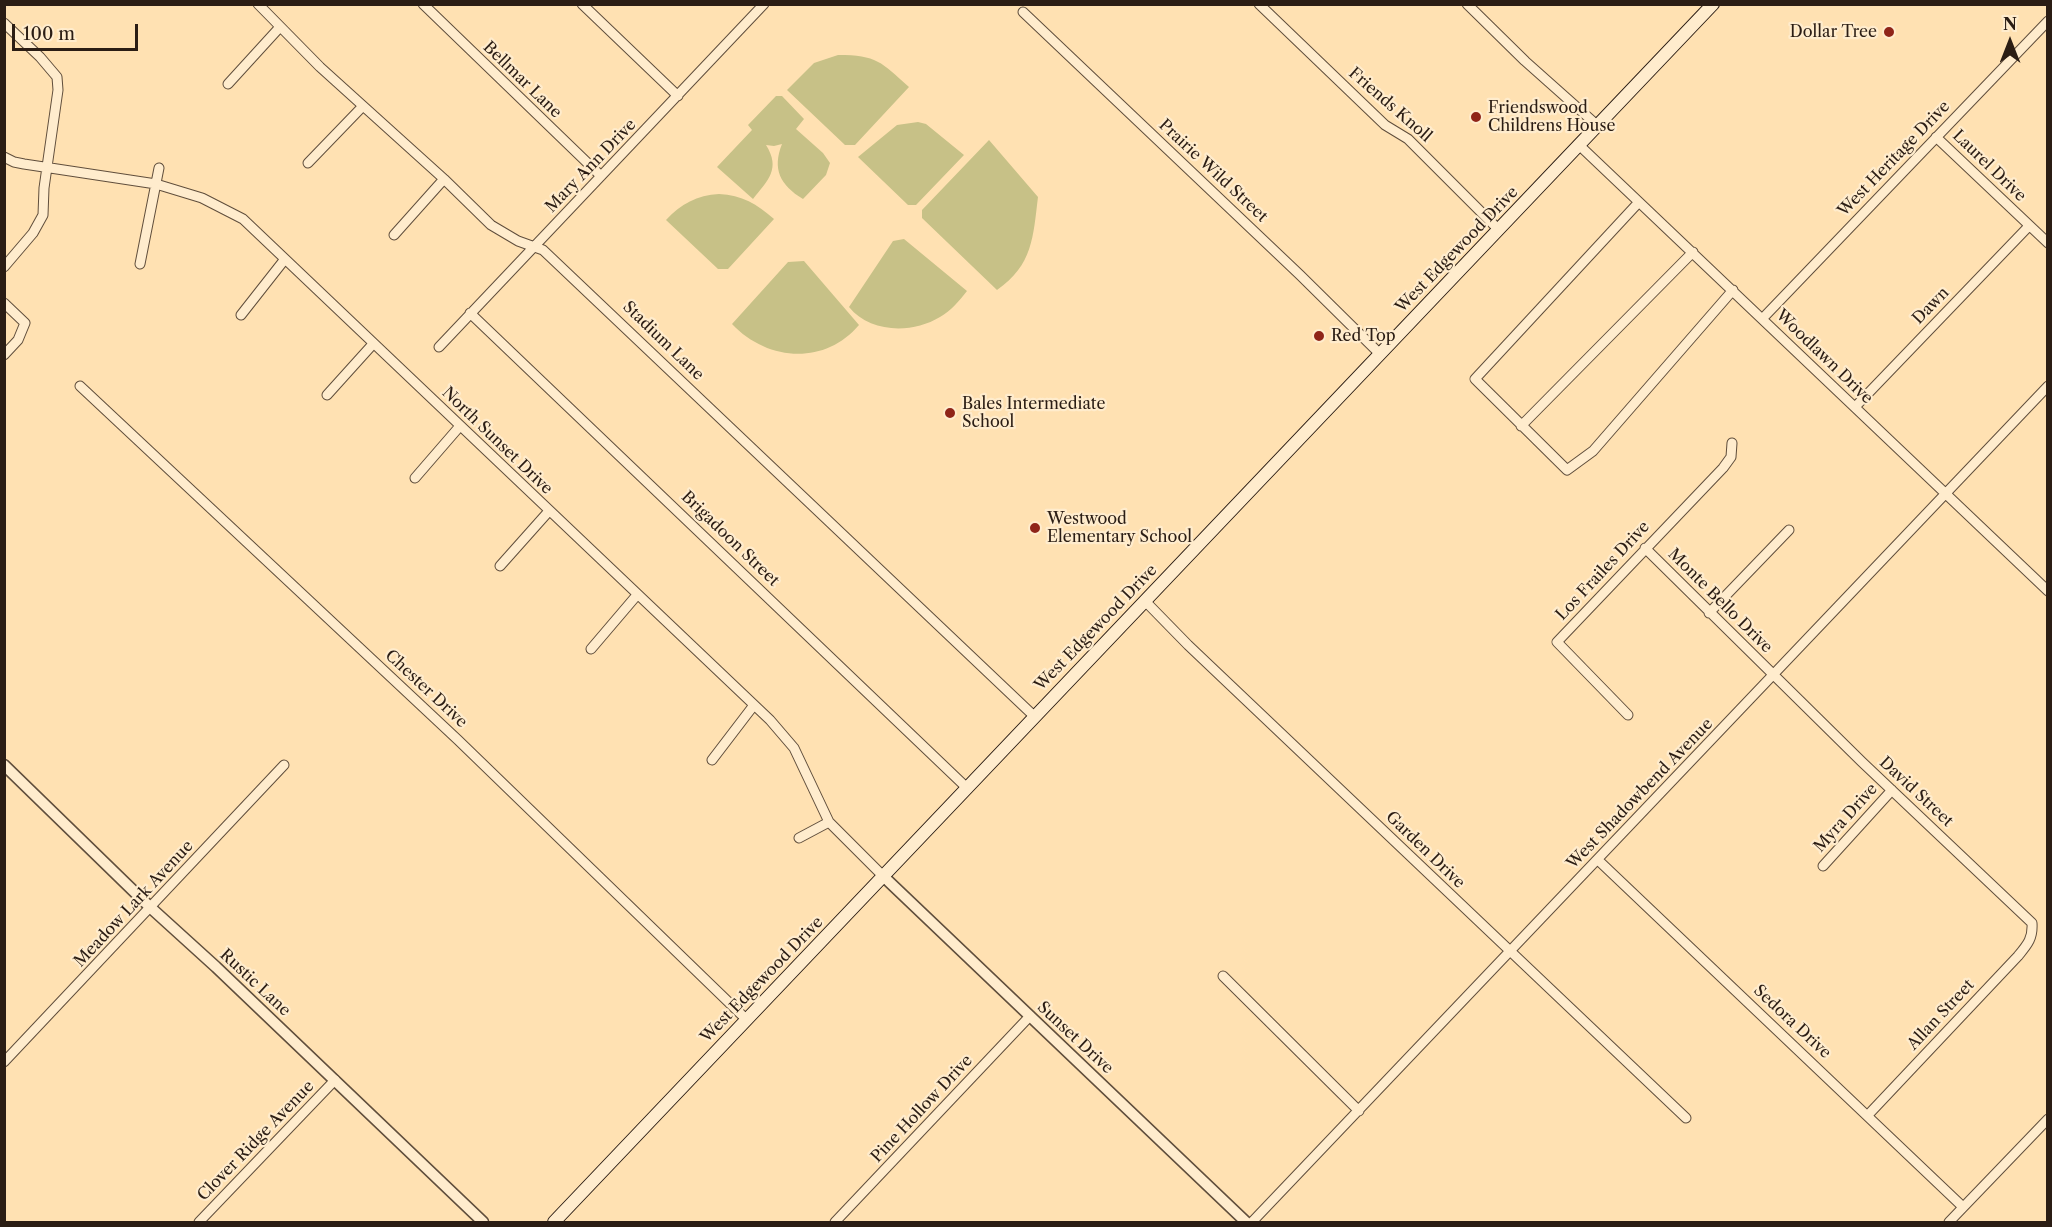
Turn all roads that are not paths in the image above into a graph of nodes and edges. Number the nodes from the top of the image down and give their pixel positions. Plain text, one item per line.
1 (258, 4) edge
2 (423, 4) edge
3 (582, 4) edge
4 (764, 4) edge
5 (1259, 4) edge
6 (1467, 4) edge
7 (1713, 4) edge
8 (1023, 12) dead end
9 (2048, 21) edge
10 (4, 22) edge
11 (280, 27) junction
12 (228, 84) dead end
13 (678, 96) junction
14 (363, 106) junction
15 (1598, 126) junction
16 (1936, 136) junction
17 (1579, 145) junction
18 (4, 157) edge
19 (308, 163) dead end
20 (47, 167) junction
21 (159, 168) dead end
22 (601, 176) junction
23 (444, 179) junction
24 (156, 184) junction
25 (1639, 202) junction
26 (2030, 226) junction
27 (1499, 230) junction
28 (394, 235) dead end
29 (2048, 243) edge
30 (534, 247) junction
31 (1693, 252) junction
32 (285, 259) junction
33 (140, 264) dead end
34 (4, 267) edge
35 (1733, 290) junction
36 (4, 303) edge
37 (471, 313) junction
38 (241, 315) dead end
39 (1763, 318) junction
40 (374, 344) junction
41 (440, 347) dead end
42 (1380, 354) junction
43 (4, 356) edge
44 (80, 386) dead end
45 (2048, 386) edge
46 (327, 395) dead end
47 (1855, 407) junction
48 (460, 426) junction
49 (1521, 426) junction
50 (1732, 443) dead end
51 (415, 478) dead end
52 (1946, 494) junction
53 (549, 511) junction
54 (1789, 530) dead end
55 (1645, 548) junction
56 (500, 566) dead end
57 (2045, 584) edge
58 (637, 595) junction
59 (1145, 601) junction
60 (1709, 613) junction
61 (591, 649) dead end
62 (1773, 675) junction
63 (754, 705) junction
64 (1628, 715) dead end
65 (1035, 717) junction
66 (712, 760) dead end
67 (4, 765) edge
68 (284, 765) dead end
69 (967, 788) junction
70 (1892, 790) junction
71 (829, 822) junction
72 (799, 838) dead end
73 (1598, 860) junction
74 (1823, 866) dead end
75 (883, 876) junction
76 (151, 908) junction
77 (2032, 933) joint
78 (1510, 952) junction
79 (1223, 976) dead end
80 (1030, 1016) junction
81 (747, 1020) junction
82 (4, 1062) edge
83 (335, 1080) junction
84 (1359, 1112) junction
85 (1868, 1115) junction
86 (1686, 1118) dead end
87 (2048, 1119) edge
88 (1963, 1208) junction
89 (199, 1222) edge
90 (483, 1222) edge
91 (554, 1222) edge
92 (835, 1222) edge
93 (1246, 1222) edge
94 (1252, 1222) edge
95 (1949, 1222) edge

1 - 11 street, Stadium Lane
2 - 22 street, Bellmar Lane
3 - 13 street
4 - 13 street, Mary Ann Drive
5 - 27 street, Friends Knoll
6 - 15 street
7 - 15 main road, West Edgewood Drive
8 - 42 street, Prairie Wild Street
9 - 16 street, West Heritage Drive
10 - 20 street
11 - 12 street
11 - 14 street, Stadium Lane
13 - 22 street, Mary Ann Drive
14 - 19 street
14 - 23 street, Stadium Lane
15 - 17 main road, West Edgewood Drive
16 - 26 street, Laurel Drive
16 - 39 street, West Heritage Drive
17 - 25 street, Woodlawn Drive
17 - 27 main road, West Edgewood Drive
18 - 20 street, North Sunset Drive
20 - 24 street, North Sunset Drive
20 - 34 street
21 - 24 street
22 - 30 street, Mary Ann Drive
23 - 28 street
23 - 30 street, Stadium Lane
24 - 32 street, North Sunset Drive
24 - 33 street
25 - 31 street, Woodlawn Drive
25 - 49 street
26 - 29 street, Laurel Drive
26 - 47 street, Dawn
27 - 42 main road, West Edgewood Drive
30 - 37 street, Mary Ann Drive
30 - 65 street, Stadium Lane
31 - 35 street, Woodlawn Drive
31 - 49 street
32 - 38 street
32 - 40 street, North Sunset Drive
35 - 39 street, Woodlawn Drive
35 - 49 street
36 - 43 street
37 - 41 street, Mary Ann Drive
37 - 69 street, Brigadoon Street
39 - 47 street, Woodlawn Drive
40 - 46 street
40 - 48 street, North Sunset Drive
42 - 59 main road, West Edgewood Drive
44 - 81 street, Chester Drive
45 - 52 street, West Shadowbend Avenue
47 - 52 street, Woodlawn Drive
48 - 51 street
48 - 53 street, North Sunset Drive
50 - 55 street, Los Frailes Drive
52 - 57 street, Woodlawn Drive
52 - 62 street, West Shadowbend Avenue
53 - 56 street
53 - 58 street, North Sunset Drive
54 - 60 street
55 - 60 street, Monte Bello Drive
55 - 64 street, Los Frailes Drive
58 - 61 street
58 - 63 street, North Sunset Drive
59 - 65 main road, West Edgewood Drive
59 - 78 street, Garden Drive
60 - 62 street, Monte Bello Drive
62 - 70 street, David Street
62 - 73 street, West Shadowbend Avenue
63 - 66 street
63 - 71 street, North Sunset Drive
65 - 69 main road, West Edgewood Drive
67 - 76 street, Rustic Lane
68 - 76 street, Meadow Lark Avenue
69 - 75 main road, West Edgewood Drive
70 - 74 street, Myra Drive
70 - 77 street, David Street
71 - 72 street
71 - 75 street, North Sunset Drive
73 - 78 street, West Shadowbend Avenue
73 - 85 street, Sedora Drive
75 - 80 street, Sunset Drive
75 - 81 main road, West Edgewood Drive
76 - 82 street, Meadow Lark Avenue
76 - 83 street, Rustic Lane
77 - 85 street, Allan Street
78 - 84 street, West Shadowbend Avenue
78 - 86 street, Garden Drive
79 - 84 street
80 - 92 street, Pine Hollow Drive
80 - 93 street, Sunset Drive
81 - 91 main road, West Edgewood Drive
83 - 89 street, Clover Ridge Avenue
83 - 90 street, Rustic Lane
84 - 94 street, West Shadowbend Avenue
85 - 88 street, Sedora Drive
87 - 88 street
88 - 95 street

